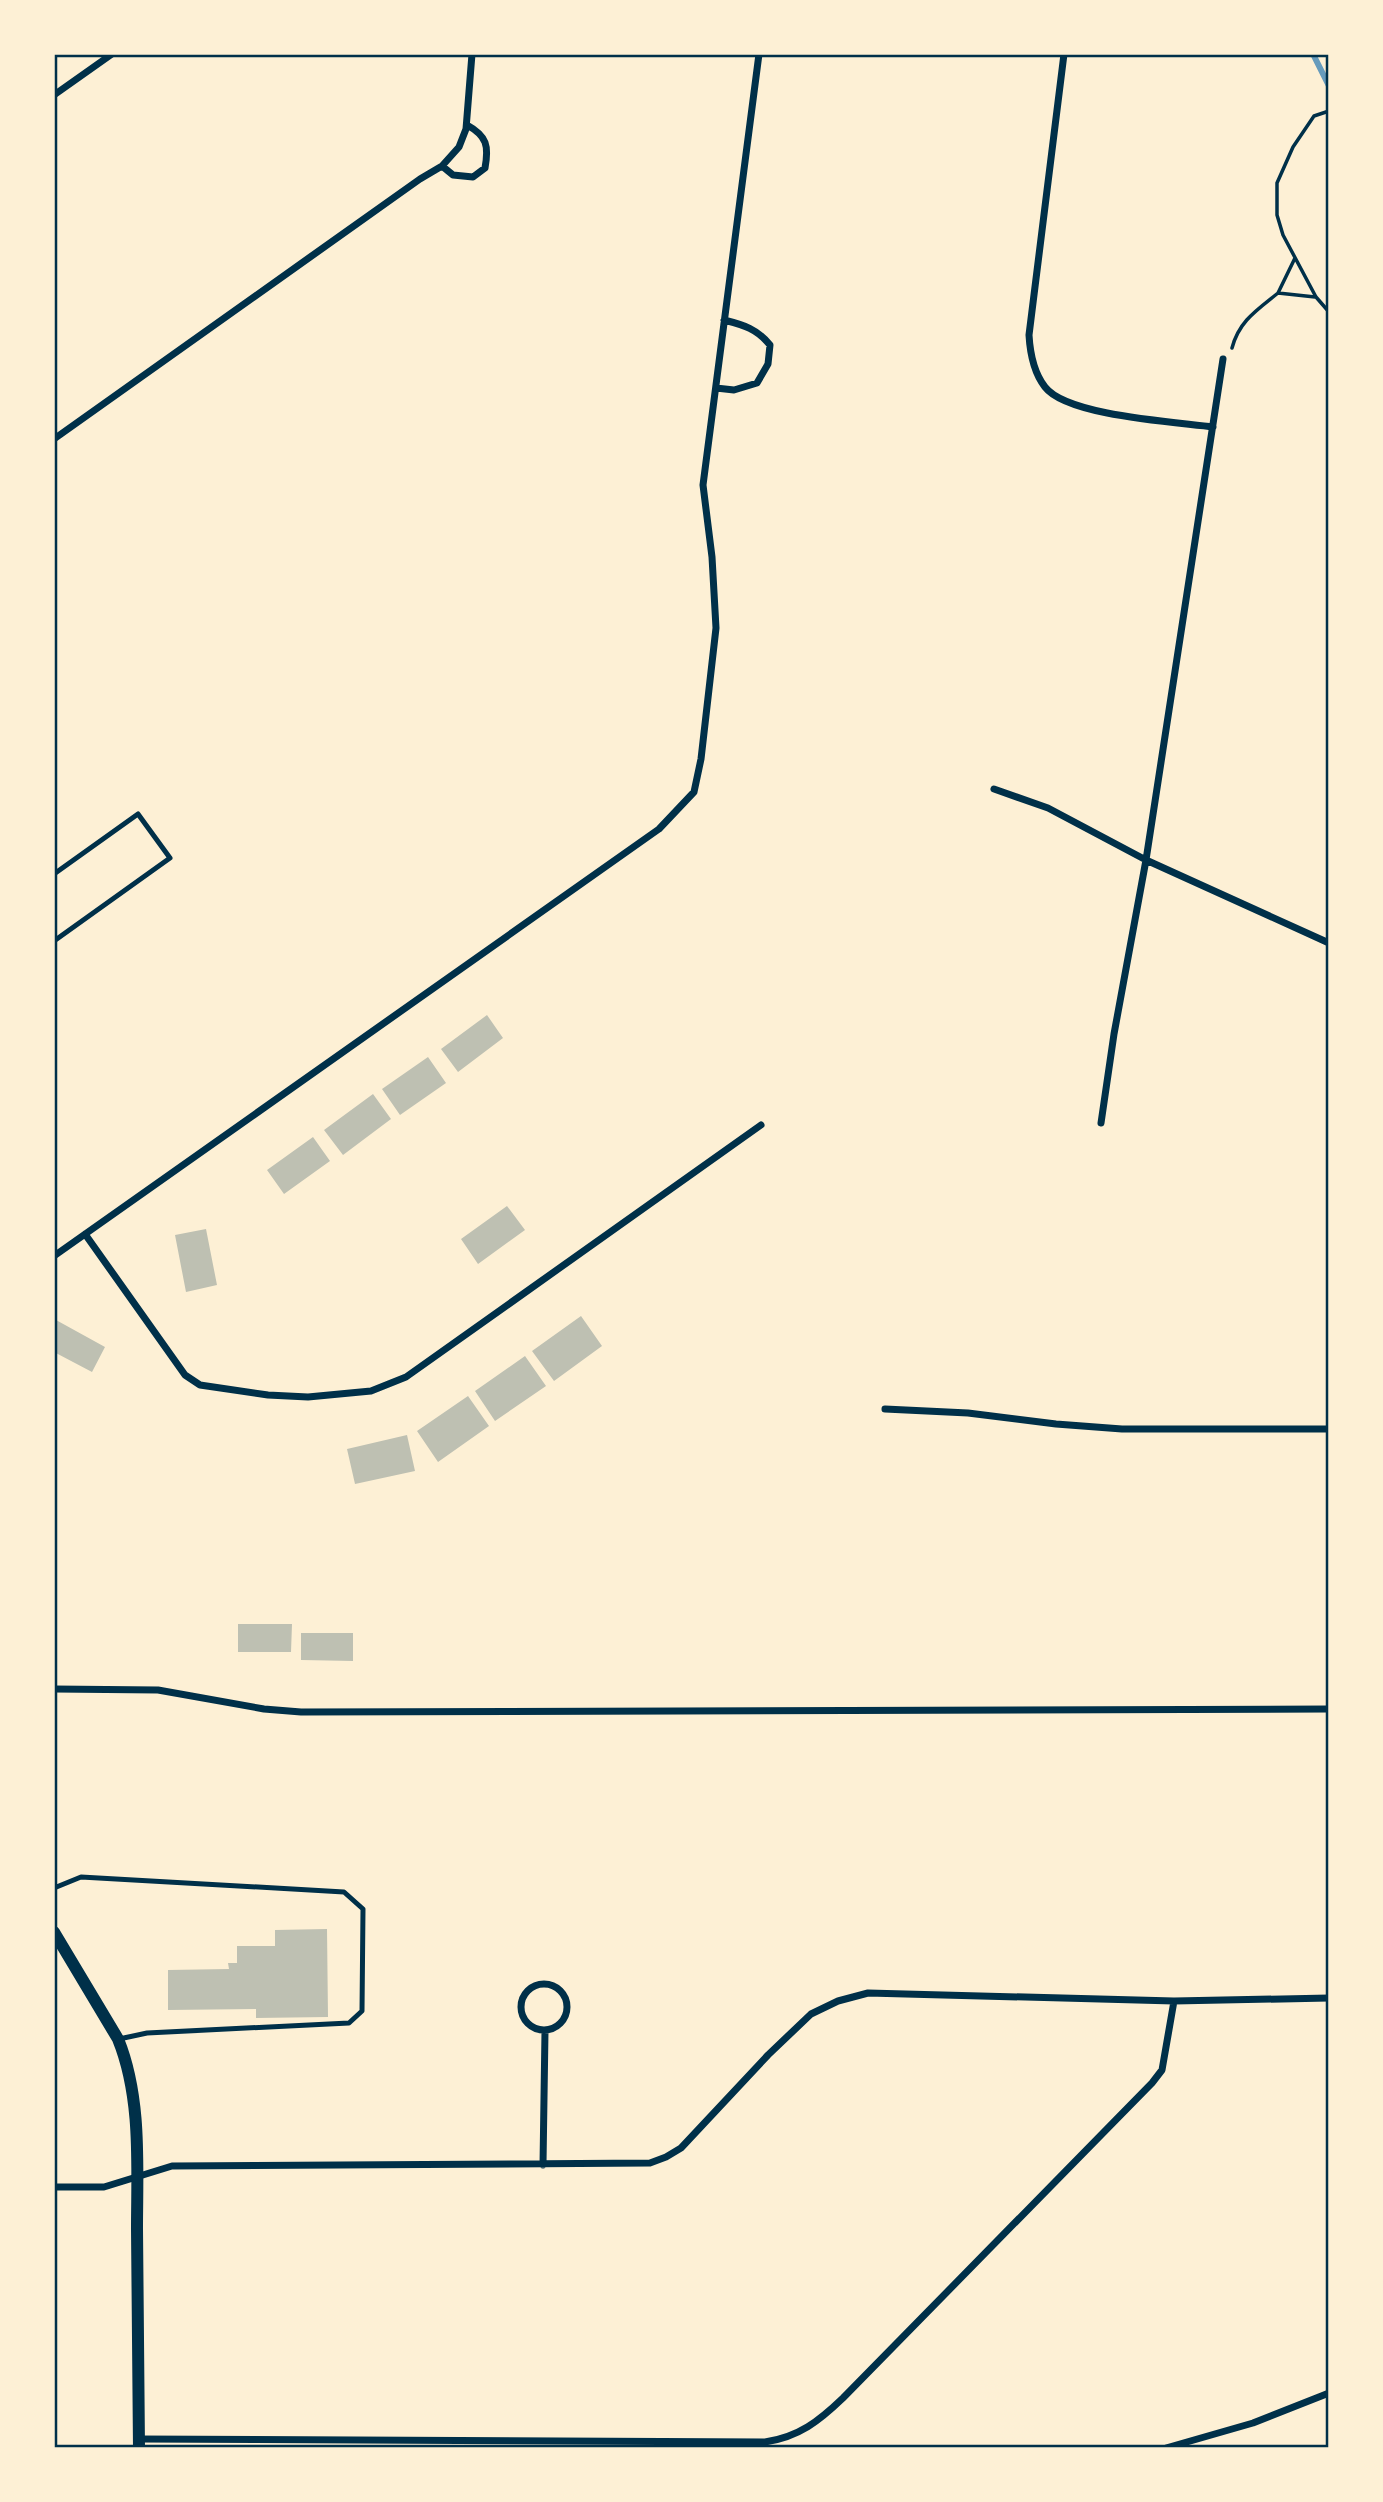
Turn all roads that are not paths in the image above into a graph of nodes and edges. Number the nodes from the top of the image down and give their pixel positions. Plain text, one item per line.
1 (111, 54) edge
2 (472, 54) edge
3 (759, 54) edge
4 (1064, 54) edge
5 (54, 95) edge
6 (467, 125) junction
7 (442, 166) junction
8 (724, 320) junction
9 (1223, 359) road end
10 (716, 388) junction
11 (1213, 427) junction
12 (54, 439) edge
13 (993, 789) dead end
14 (1146, 860) junction
15 (54, 874) edge
16 (54, 942) edge
17 (1329, 943) edge
18 (1101, 1124) dead end
19 (761, 1125) dead end
20 (85, 1234) junction
21 (54, 1256) edge
22 (885, 1409) dead end
23 (1329, 1429) edge
24 (54, 1689) edge
25 (1329, 1709) edge
26 (54, 1888) edge
27 (54, 1931) edge
28 (1329, 1998) edge
29 (1174, 2001) junction
30 (545, 2031) junction
31 (118, 2039) junction
32 (543, 2165) junction
33 (137, 2177) junction
34 (54, 2187) edge
35 (1329, 2393) edge
36 (139, 2443) edge
37 (1167, 2448) edge

1 - 5 street
2 - 6 street
3 - 8 street
4 - 11 street
6 - 7 street
6 - 7 street
7 - 12 street
8 - 10 street
8 - 10 street
9 - 11 street
10 - 20 street
11 - 14 street
13 - 14 street
14 - 17 street
14 - 18 street
15 - 16 lane
19 - 20 street
20 - 21 street
22 - 23 street
24 - 25 street
26 - 31 lane
27 - 31 street
28 - 29 street
29 - 32 street
29 - 36 street
30 - 30 street
30 - 32 street
31 - 33 street
32 - 33 street
33 - 34 street
33 - 36 street
35 - 37 street

